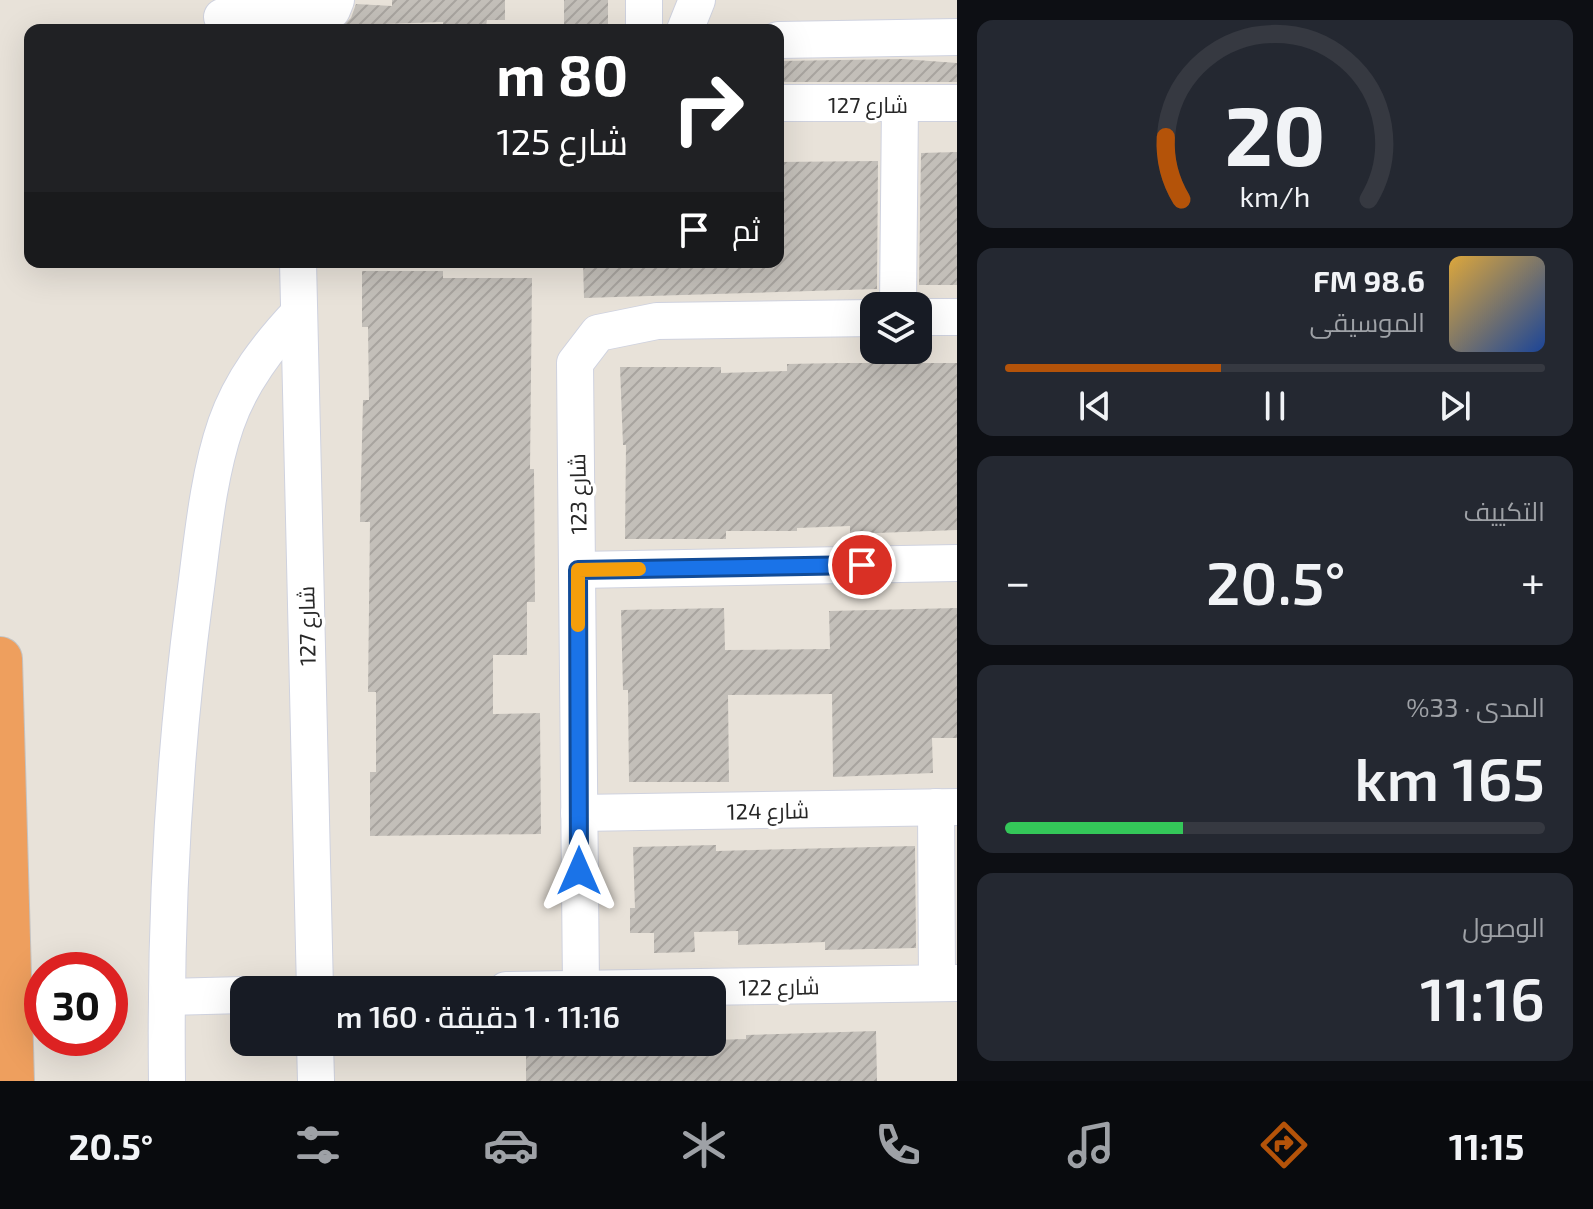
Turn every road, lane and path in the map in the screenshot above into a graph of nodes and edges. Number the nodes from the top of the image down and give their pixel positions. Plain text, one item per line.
1 (336, 0) edge
2 (644, 0) edge
3 (697, 0) edge
4 (222, 16) edge
5 (644, 24) edge
6 (687, 24) edge
7 (957, 37) edge
8 (784, 40) edge
9 (784, 103) edge
10 (957, 103) edge
11 (900, 104) junction
12 (298, 268) edge
13 (898, 292) edge
14 (299, 313) junction
15 (932, 317) edge
16 (957, 317) edge
17 (860, 318) edge
18 (957, 563) edge
19 (578, 570) junction
20 (0, 659) edge
21 (947, 807) edge
22 (579, 813) junction
23 (315, 976) edge
24 (581, 976) edge
25 (947, 983) edge
26 (726, 986) edge
27 (230, 995) edge
28 (167, 997) junction
29 (10, 1008) junction
30 (315, 1056) edge
31 (12, 1081) edge
32 (24, 1081) edge
33 (167, 1081) edge
34 (316, 1081) edge

1 - 4 street
2 - 5 street
3 - 6 street
7 - 8 street
9 - 11 street, شارع 127
10 - 11 street, شارع 127
11 - 13 street
12 - 14 street, شارع 127
14 - 23 street, شارع 127
14 - 28 street
15 - 16 street
17 - 19 street, شارع 123
18 - 19 street
19 - 22 street, شارع 123
20 - 29 highway
21 - 22 street, شارع 124
21 - 25 street
22 - 24 street, شارع 123
25 - 26 street, شارع 122
27 - 28 street
28 - 33 street
29 - 31 highway
29 - 32 highway
30 - 34 street

